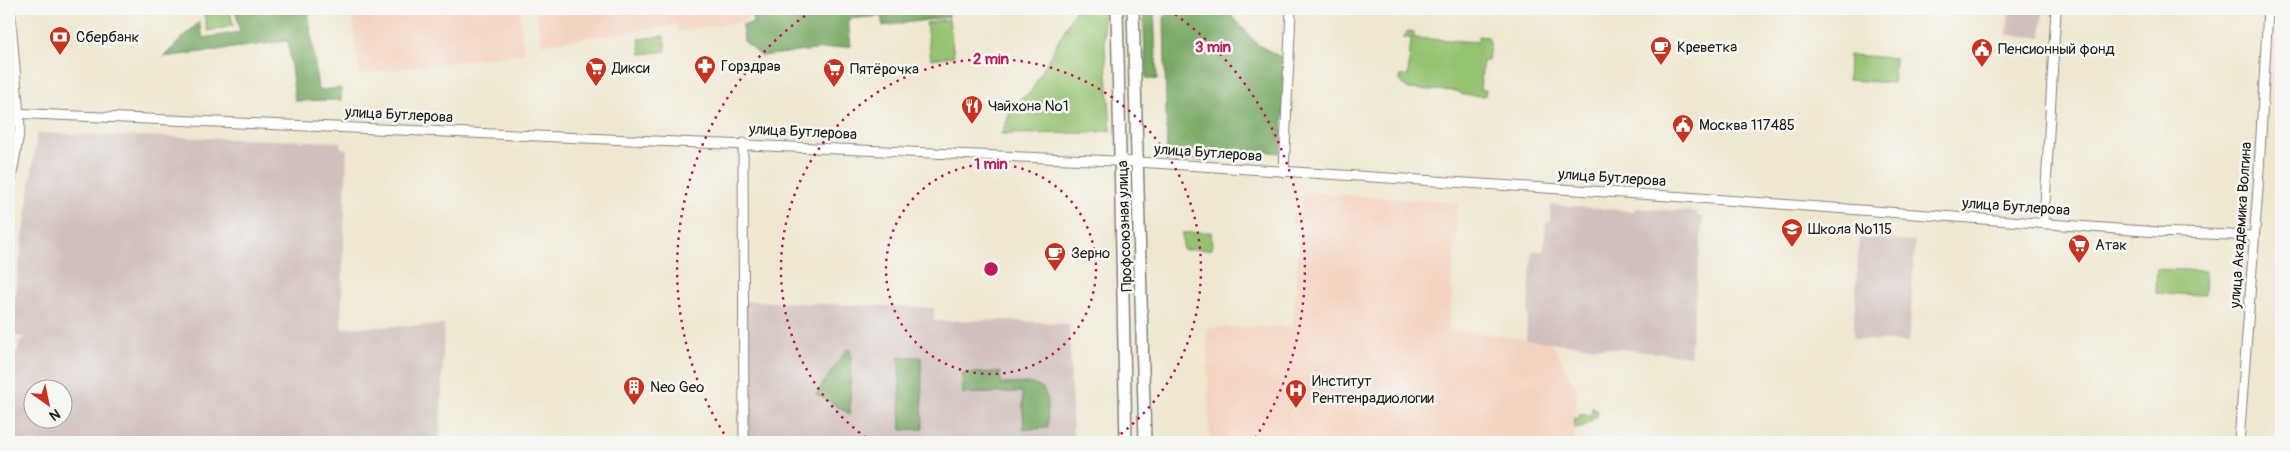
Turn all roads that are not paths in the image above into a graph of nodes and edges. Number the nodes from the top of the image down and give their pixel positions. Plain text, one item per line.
1 (10, 9) edge
2 (1117, 9) edge
3 (1133, 9) edge
4 (1291, 9) edge
5 (2056, 9) edge
6 (2268, 9) edge
7 (9, 113) edge
8 (19, 113) junction
9 (743, 143) junction
10 (1121, 161) junction
11 (1138, 162) junction
12 (1284, 172) junction
13 (9, 191) edge
14 (2044, 222) junction
15 (2254, 236) junction
16 (744, 442) edge
17 (1126, 442) edge
18 (1145, 442) edge
19 (2239, 442) edge

1 - 8 street
2 - 10 main road, Профсоюзная улица
3 - 11 main road, Профсоюзная улица
4 - 12 street
5 - 14 street
6 - 15 street, улица Академика Волгина
7 - 8 street, улица Бутлерова
8 - 9 street, улица Бутлерова
8 - 13 street
9 - 10 street, улица Бутлерова
9 - 16 street
10 - 11 street, улица Бутлерова
10 - 17 main road, Профсоюзная улица
11 - 12 street, улица Бутлерова
11 - 18 main road, Профсоюзная улица
12 - 14 street, улица Бутлерова
14 - 15 street, улица Бутлерова
15 - 19 street, улица Академика Волгина

